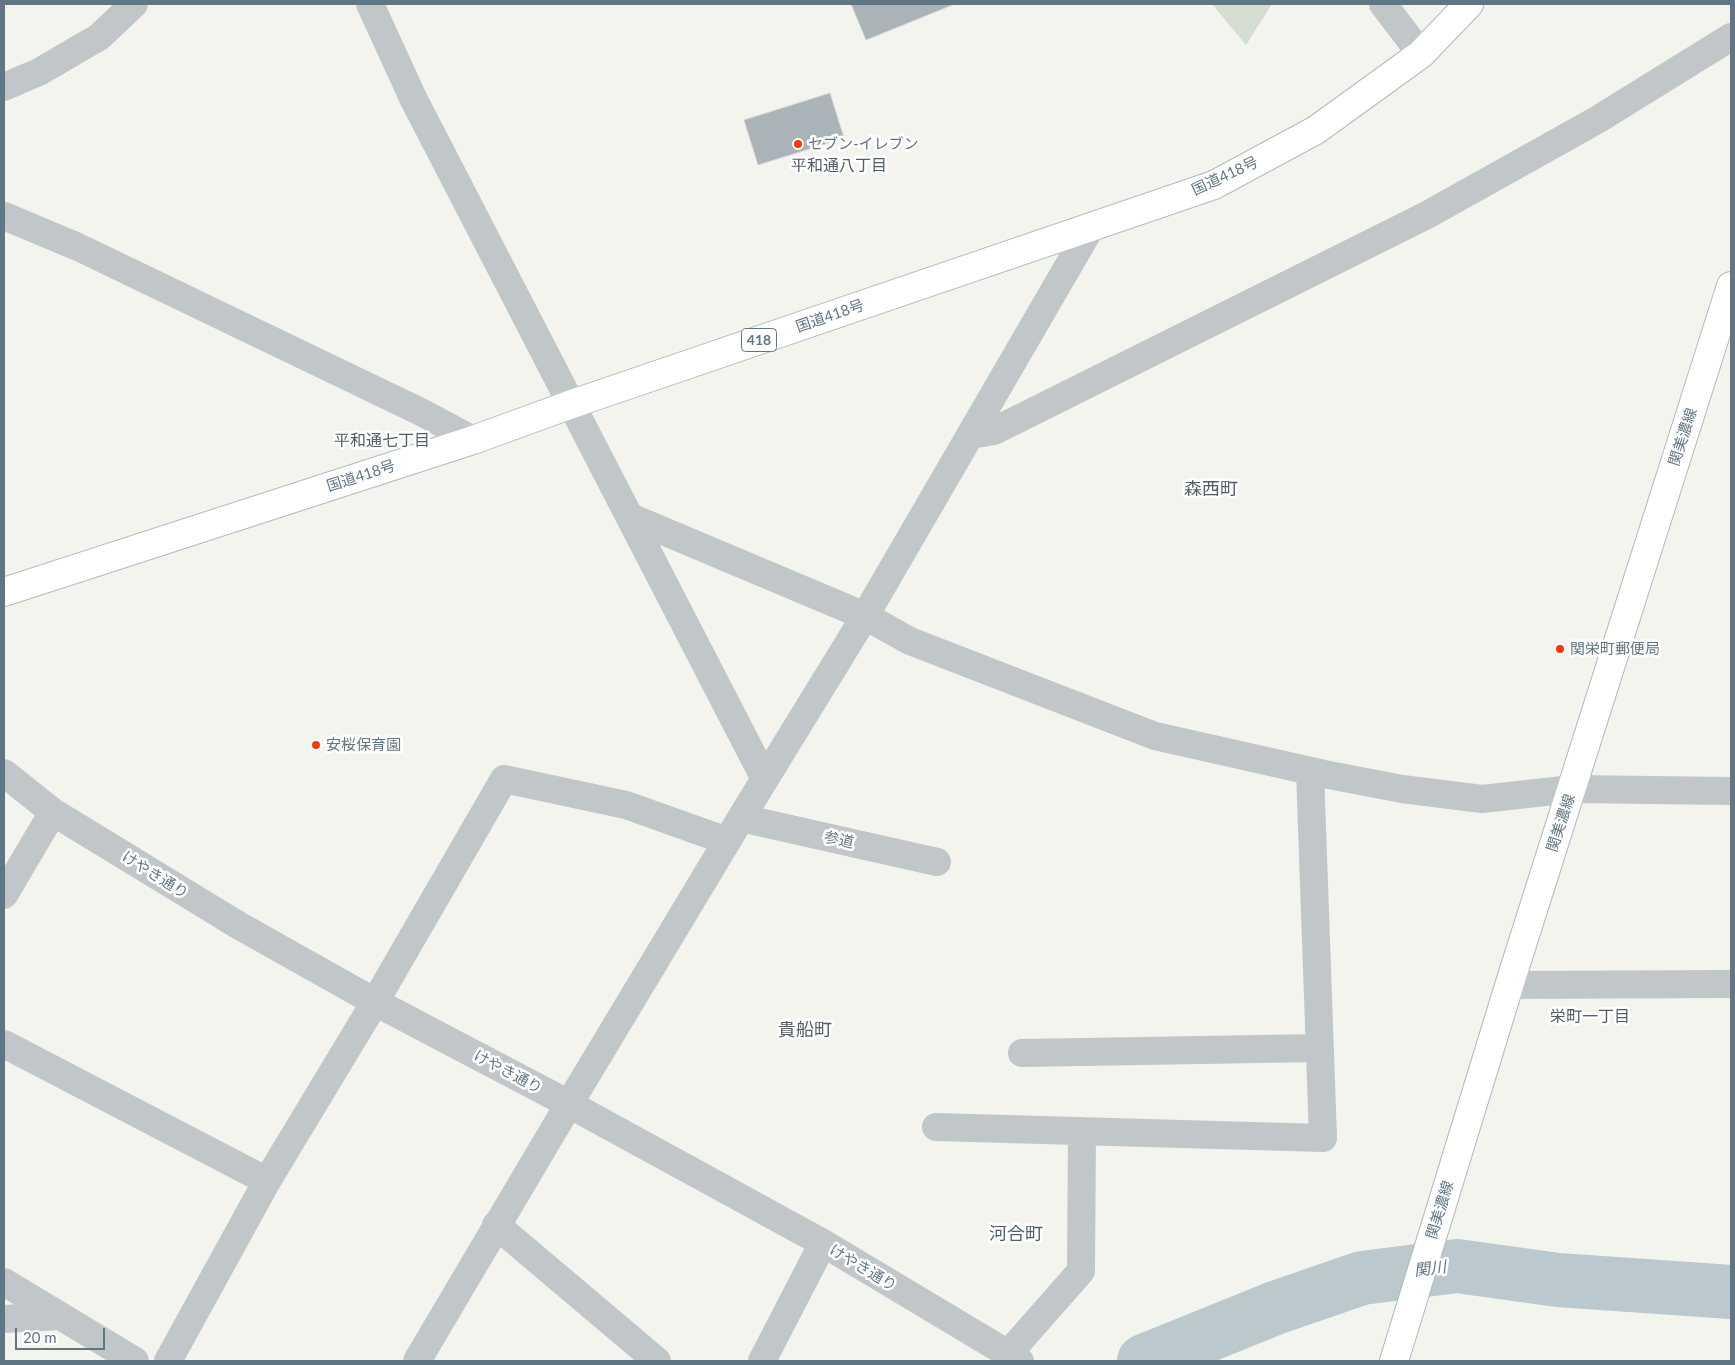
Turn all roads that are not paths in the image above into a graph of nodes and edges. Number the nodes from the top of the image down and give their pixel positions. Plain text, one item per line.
1 (134, 4) edge
2 (370, 4) edge
3 (1383, 4) edge
4 (1469, 4) edge
5 (1731, 36) edge
6 (1421, 54) junction
7 (4, 87) edge
8 (4, 216) edge
9 (1091, 227) junction
10 (1731, 286) edge
11 (572, 404) junction
12 (971, 435) junction
13 (473, 440) junction
14 (630, 517) junction
15 (4, 592) edge
16 (865, 616) junction
17 (1310, 771) junction
18 (4, 773) edge
19 (765, 779) junction
20 (1572, 789) junction
21 (1731, 791) edge
22 (53, 812) junction
23 (734, 829) junction
24 (937, 862) dead end
25 (4, 896) edge
26 (1731, 984) edge
27 (1510, 985) junction
28 (375, 1002) junction
29 (4, 1044) edge
30 (1320, 1048) junction
31 (1022, 1053) dead end
32 (569, 1104) junction
33 (936, 1127) dead end
34 (1082, 1131) junction
35 (267, 1181) junction
36 (496, 1225) junction
37 (822, 1243) junction
38 (4, 1282) edge
39 (60, 1316) junction
40 (4, 1319) edge
41 (1014, 1358) edge
42 (135, 1361) edge
43 (168, 1361) edge
44 (417, 1361) edge
45 (657, 1361) edge
46 (762, 1361) edge
47 (1394, 1361) edge

1 - 7 street
2 - 11 street
3 - 6 street
4 - 6 main road, 国道418号 / 418
5 - 12 street
6 - 9 main road, 国道418号 / 418
8 - 13 street
9 - 11 main road, 国道418号 / 418
9 - 12 street
10 - 20 main road, 関美濃線
11 - 13 main road, 国道418号 / 418
11 - 14 street
12 - 16 street
13 - 15 main road, 国道418号 / 418
14 - 16 street
14 - 19 street
16 - 17 street
16 - 19 street
17 - 20 street
17 - 30 street
18 - 22 street, けやき通り
19 - 23 street
20 - 21 street
20 - 27 main road, 関美濃線
22 - 25 street
22 - 28 street, けやき通り
23 - 24 street, 参道
23 - 28 street, 参道
23 - 32 street
26 - 27 street
27 - 47 main road, 関美濃線
28 - 32 street, けやき通り
28 - 35 street
29 - 35 street
30 - 31 street
30 - 34 street
32 - 36 street
32 - 37 street, けやき通り
33 - 34 street
34 - 41 street
35 - 43 street
36 - 44 street
36 - 45 street
37 - 41 street, けやき通り
37 - 46 street
38 - 39 street
39 - 40 street
39 - 42 street

